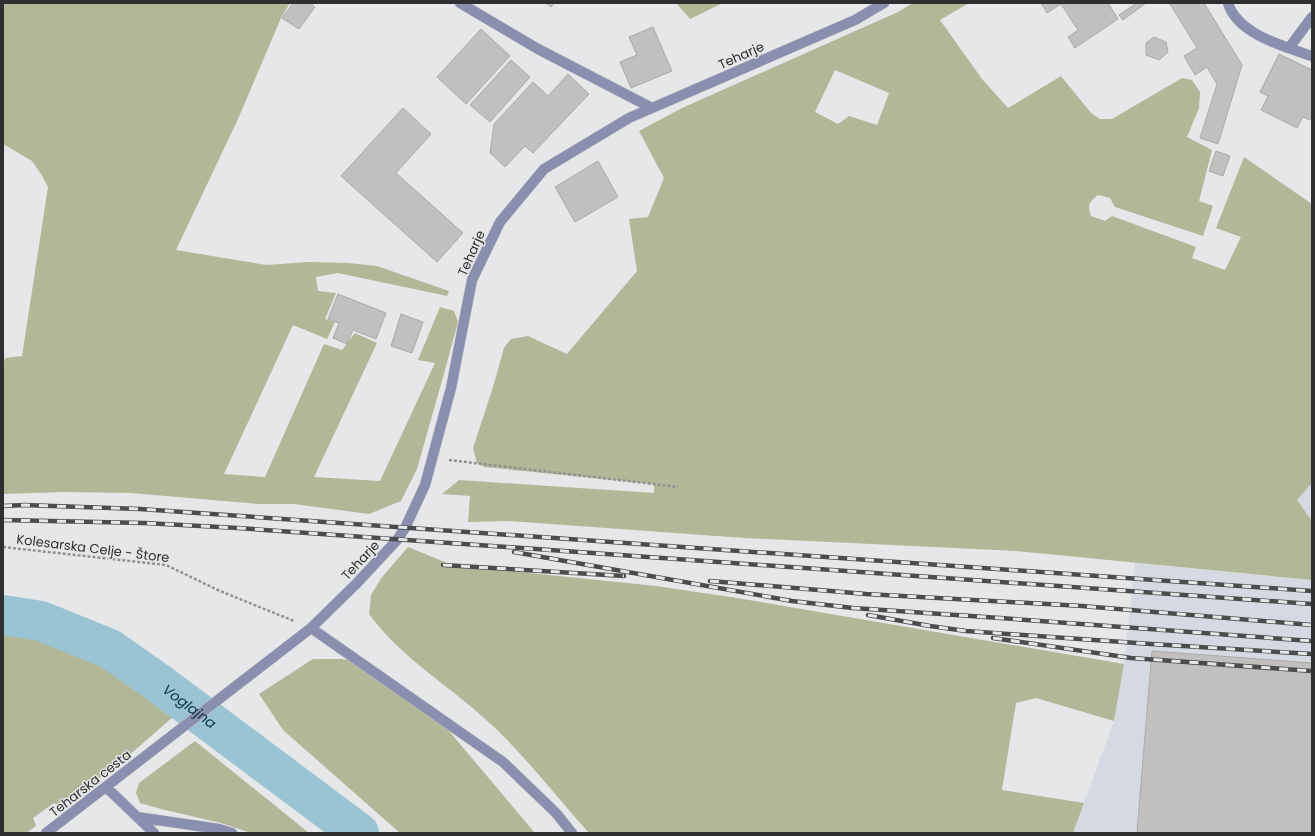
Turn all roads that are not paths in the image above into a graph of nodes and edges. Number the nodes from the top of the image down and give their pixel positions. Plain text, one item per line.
1 (460, 3) edge
2 (884, 3) edge
3 (1228, 3) edge
4 (1312, 17) edge
5 (1289, 48) junction
6 (1312, 56) edge
7 (652, 108) junction
8 (312, 628) junction
9 (257, 670) joint
10 (106, 787) junction
11 (137, 817) junction
12 (46, 833) edge
13 (154, 833) edge
14 (232, 833) edge
15 (572, 833) edge

1 - 7 street
2 - 7 street, Teharje
3 - 5 street
4 - 5 street
5 - 6 street
7 - 8 street, Teharje
8 - 9 street, Teharje
8 - 15 street
9 - 10 street, Teharska cesta
10 - 11 street
10 - 12 street, Teharska cesta
11 - 13 street
11 - 14 street

